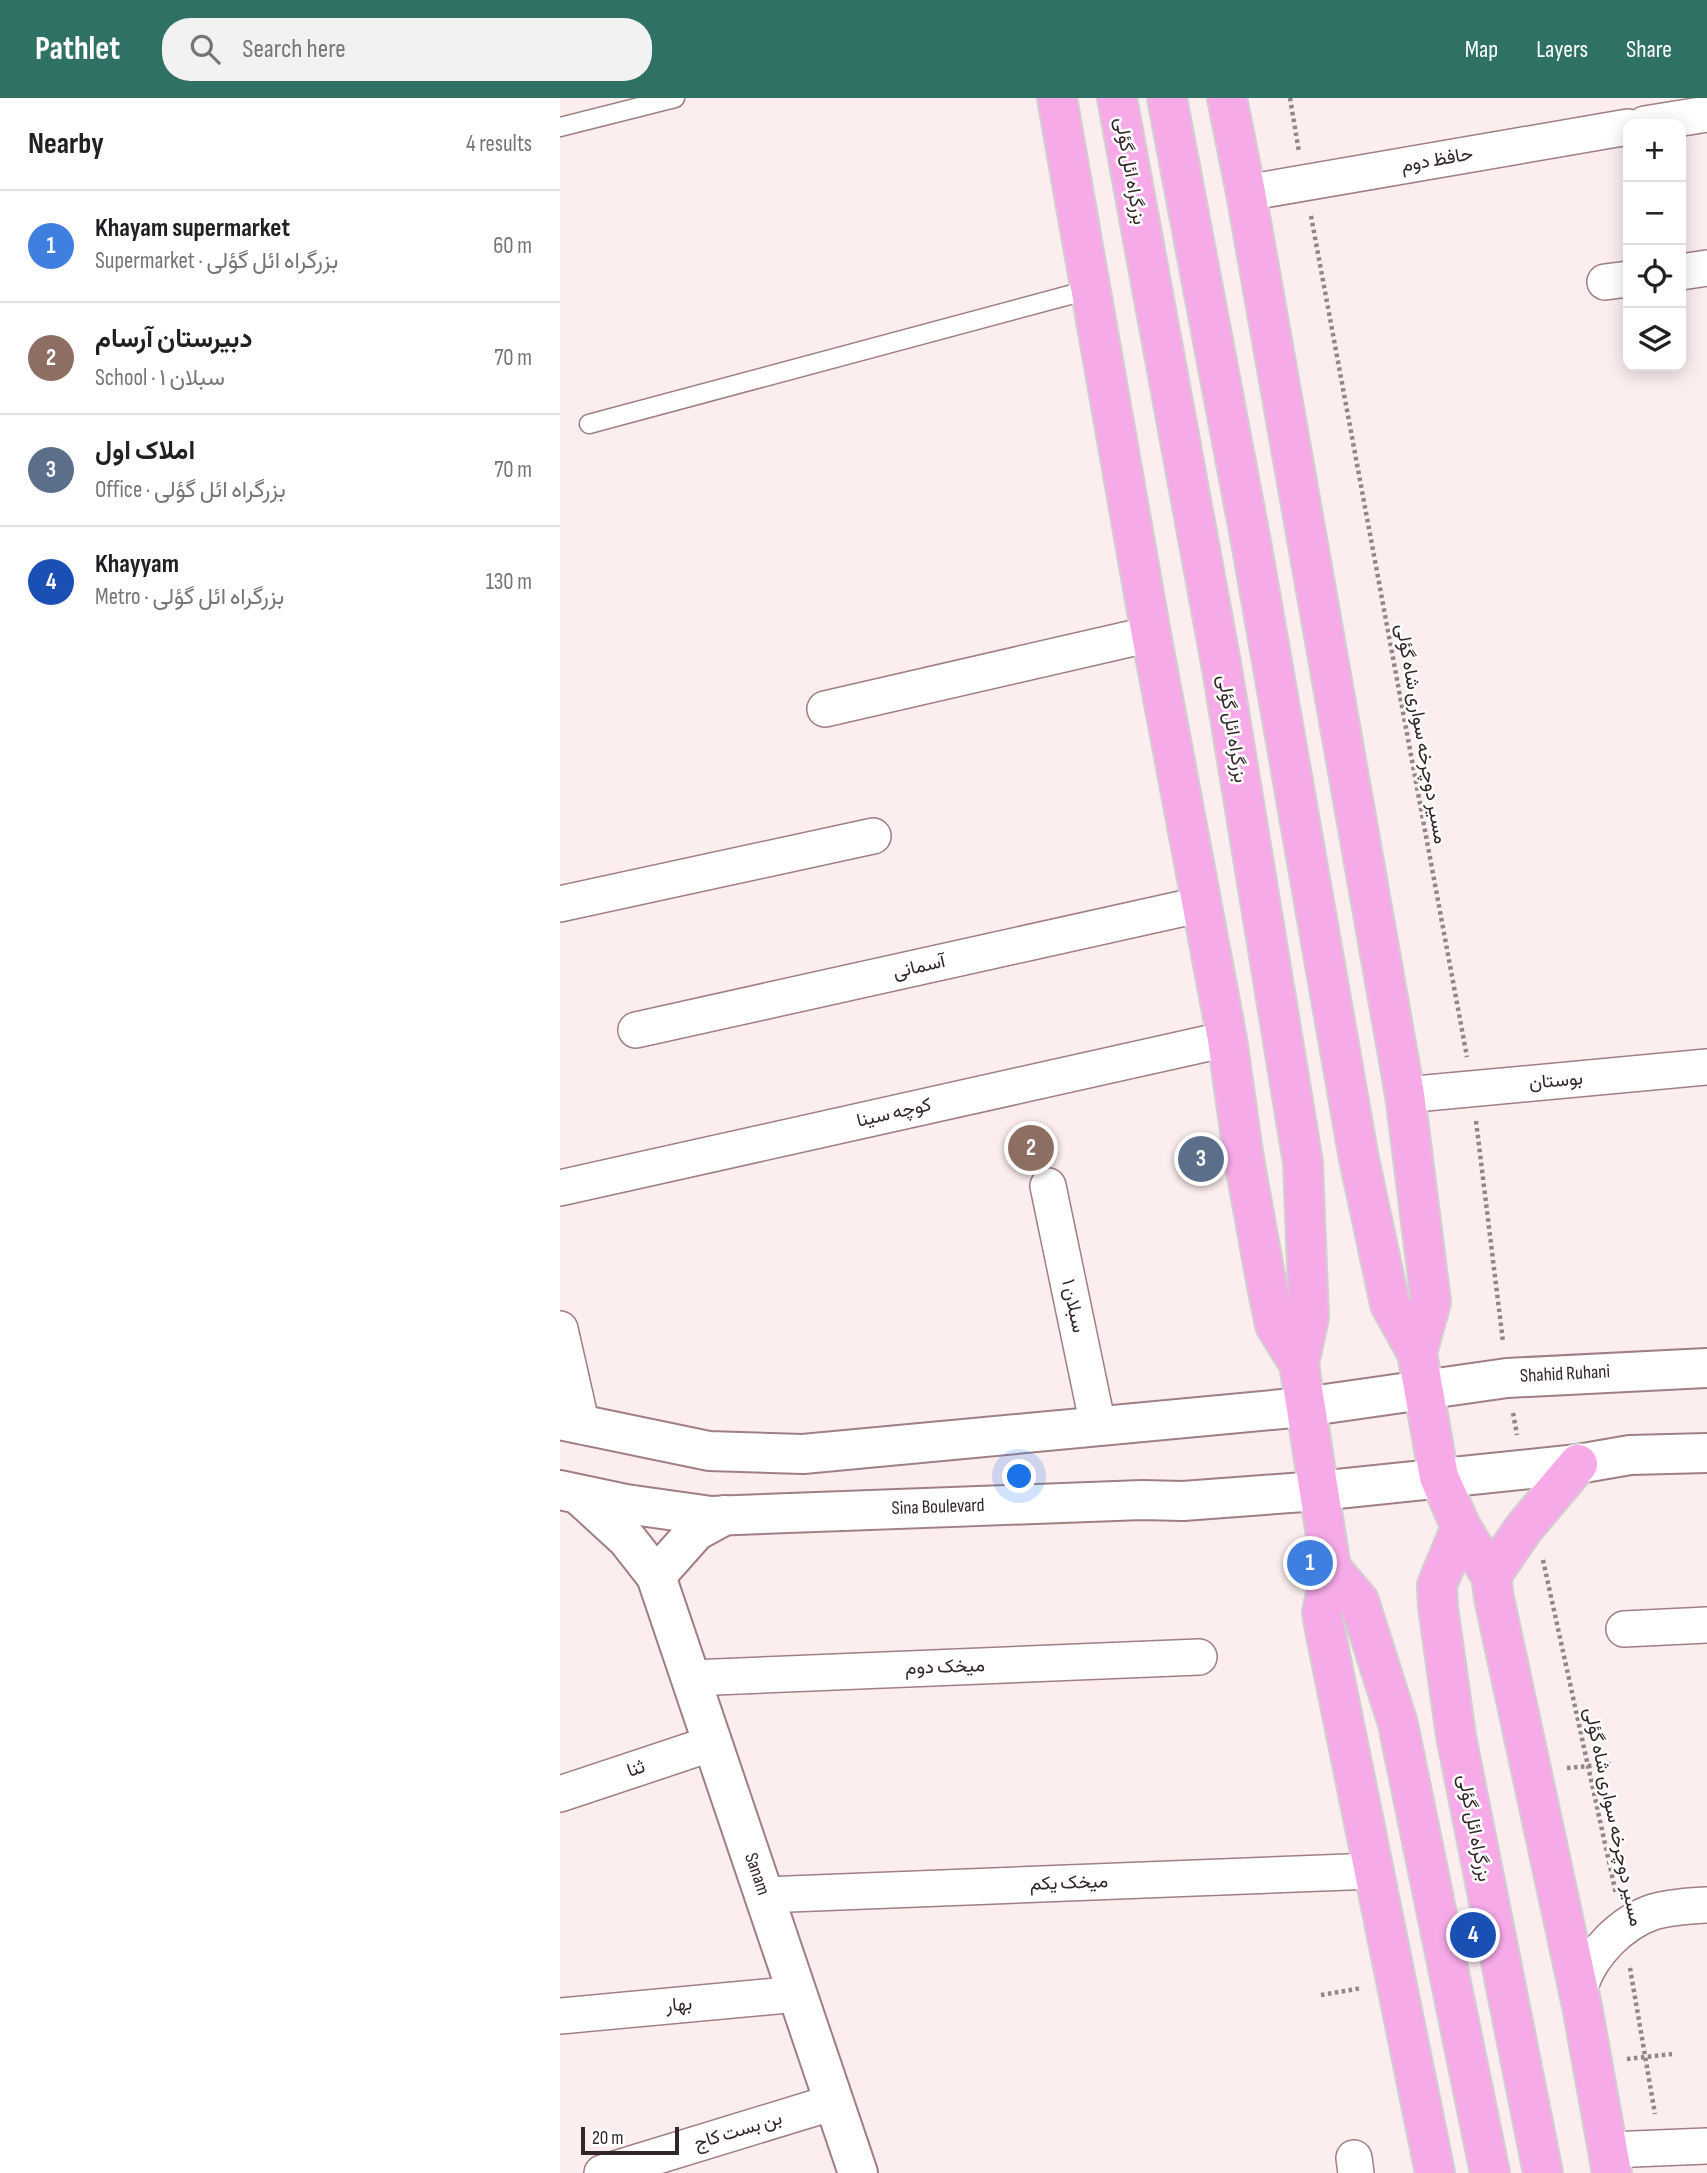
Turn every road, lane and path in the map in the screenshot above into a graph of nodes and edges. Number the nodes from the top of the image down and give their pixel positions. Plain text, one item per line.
1 (675, 98) edge
2 (1057, 98) edge
3 (1117, 98) edge
4 (1167, 98) edge
5 (1227, 98) edge
6 (1290, 98) edge
7 (1707, 114) edge
8 (1676, 119) edge
9 (560, 127) edge
10 (1623, 128) edge
11 (1305, 183) junction
12 (1246, 193) junction
13 (1707, 268) edge
14 (1686, 271) edge
15 (1092, 289) junction
16 (589, 424) dead end
17 (1151, 634) junction
18 (825, 709) dead end
19 (873, 836) dead end
20 (560, 904) edge
21 (1203, 904) junction
22 (636, 1030) dead end
23 (1227, 1039) junction
24 (1707, 1067) edge
25 (1472, 1089) junction
26 (1405, 1095) junction
27 (1359, 1158) junction
28 (1303, 1163) junction
29 (1048, 1186) dead end
30 (560, 1188) edge
31 (560, 1329) edge
32 (1417, 1353) junction
33 (1299, 1364) junction
34 (1707, 1368) edge
35 (1507, 1378) junction
36 (1424, 1390) junction
37 (1304, 1407) junction
38 (571, 1423) edge
39 (1098, 1426) junction
40 (1707, 1453) edge
41 (1578, 1464) junction
42 (1524, 1470) junction
43 (1439, 1477) junction
44 (1318, 1491) junction
45 (569, 1492) edge
46 (725, 1515) junction
47 (1534, 1517) junction
48 (1461, 1527) junction
49 (1331, 1568) junction
50 (656, 1576) junction
51 (1491, 1576) junction
52 (1707, 1625) edge
53 (1624, 1629) dead end
54 (1199, 1657) dead end
55 (691, 1678) junction
56 (713, 1743) junction
57 (1611, 1764) dead end
58 (1588, 1767) junction
59 (1531, 1770) junction
60 (560, 1794) edge
61 (1374, 1871) junction
62 (764, 1895) junction
63 (1707, 1905) edge
64 (1623, 1928) junction
65 (798, 1994) junction
66 (1582, 2006) junction
67 (560, 2016) edge
68 (1672, 2054) dead end
69 (1645, 2058) junction
70 (1591, 2062) junction
71 (834, 2102) junction
72 (1707, 2146) edge
73 (1661, 2148) junction
74 (1610, 2162) edge
75 (602, 2173) edge
76 (858, 2173) edge
77 (1435, 2173) edge
78 (1490, 2173) edge
79 (1543, 2173) edge

1 - 9 lane
2 - 15 highway
3 - 28 highway, بزرگراه ائل گؤلی
4 - 27 highway
5 - 12 highway
6 - 11 path, مسیر دوچرخه سواری شاه گؤلی
7 - 8 street
10 - 11 street, حافظ دوم
11 - 12 street, حافظ دوم
11 - 25 path, مسیر دوچرخه سواری شاه گؤلی
12 - 26 highway
13 - 14 street
15 - 16 lane
15 - 17 highway
17 - 18 street
17 - 21 highway
19 - 20 street
21 - 22 street, آسمانی
21 - 23 highway
23 - 30 street, کوچه سینا
23 - 33 highway
24 - 25 street, بوستان
25 - 26 street, بوستان
25 - 35 path, مسیر دوچرخه سواری شاه گؤلی
26 - 32 highway
27 - 28 highway
27 - 32 highway
28 - 33 highway, بزرگراه ائل گؤلی
29 - 39 street, سبلان ۱
31 - 38 street
32 - 36 highway
33 - 37 highway
34 - 35 main road, Shahid Ruhani
35 - 36 main road, Shahid Ruhani
35 - 42 path, مسیر دوچرخه سواری شاه گؤلی
36 - 37 main road, Shahid Ruhani
36 - 43 highway
37 - 39 main road
37 - 44 highway
38 - 39 main road
40 - 41 main road
41 - 42 main road
41 - 47 highway
42 - 43 main road
43 - 44 main road, Sina Boulevard
43 - 48 highway
44 - 46 main road, Sina Boulevard
44 - 49 highway
45 - 46 main road, Sina Boulevard
45 - 50 main road, Sanam
46 - 50 main road
47 - 51 highway
47 - 58 path, مسیر دوچرخه سواری شاه گؤلی
48 - 51 highway
48 - 79 highway, بزرگراه ائل گؤلی
49 - 61 highway
49 - 78 highway
50 - 55 main road, Sanam
51 - 59 highway
52 - 53 street
54 - 55 street, میخک دوم
55 - 56 main road, Sanam
56 - 60 street, ثنا
56 - 62 main road, Sanam
57 - 58 path
58 - 59 path
58 - 64 path, مسیر دوچرخه سواری شاه گؤلی
59 - 66 highway
61 - 62 street, میخک یکم
61 - 77 highway
62 - 65 main road, Sanam
63 - 64 street
64 - 66 street
64 - 69 path, مسیر دوچرخه سواری شاه گؤلی
65 - 67 street, بهار
65 - 71 main road, Sanam
66 - 70 highway
68 - 69 path
69 - 70 path
69 - 73 path, مسیر دوچرخه سواری شاه گؤلی
70 - 74 highway
71 - 75 street, بن بست کاج
71 - 76 main road, Sanam
72 - 73 street
73 - 74 street

